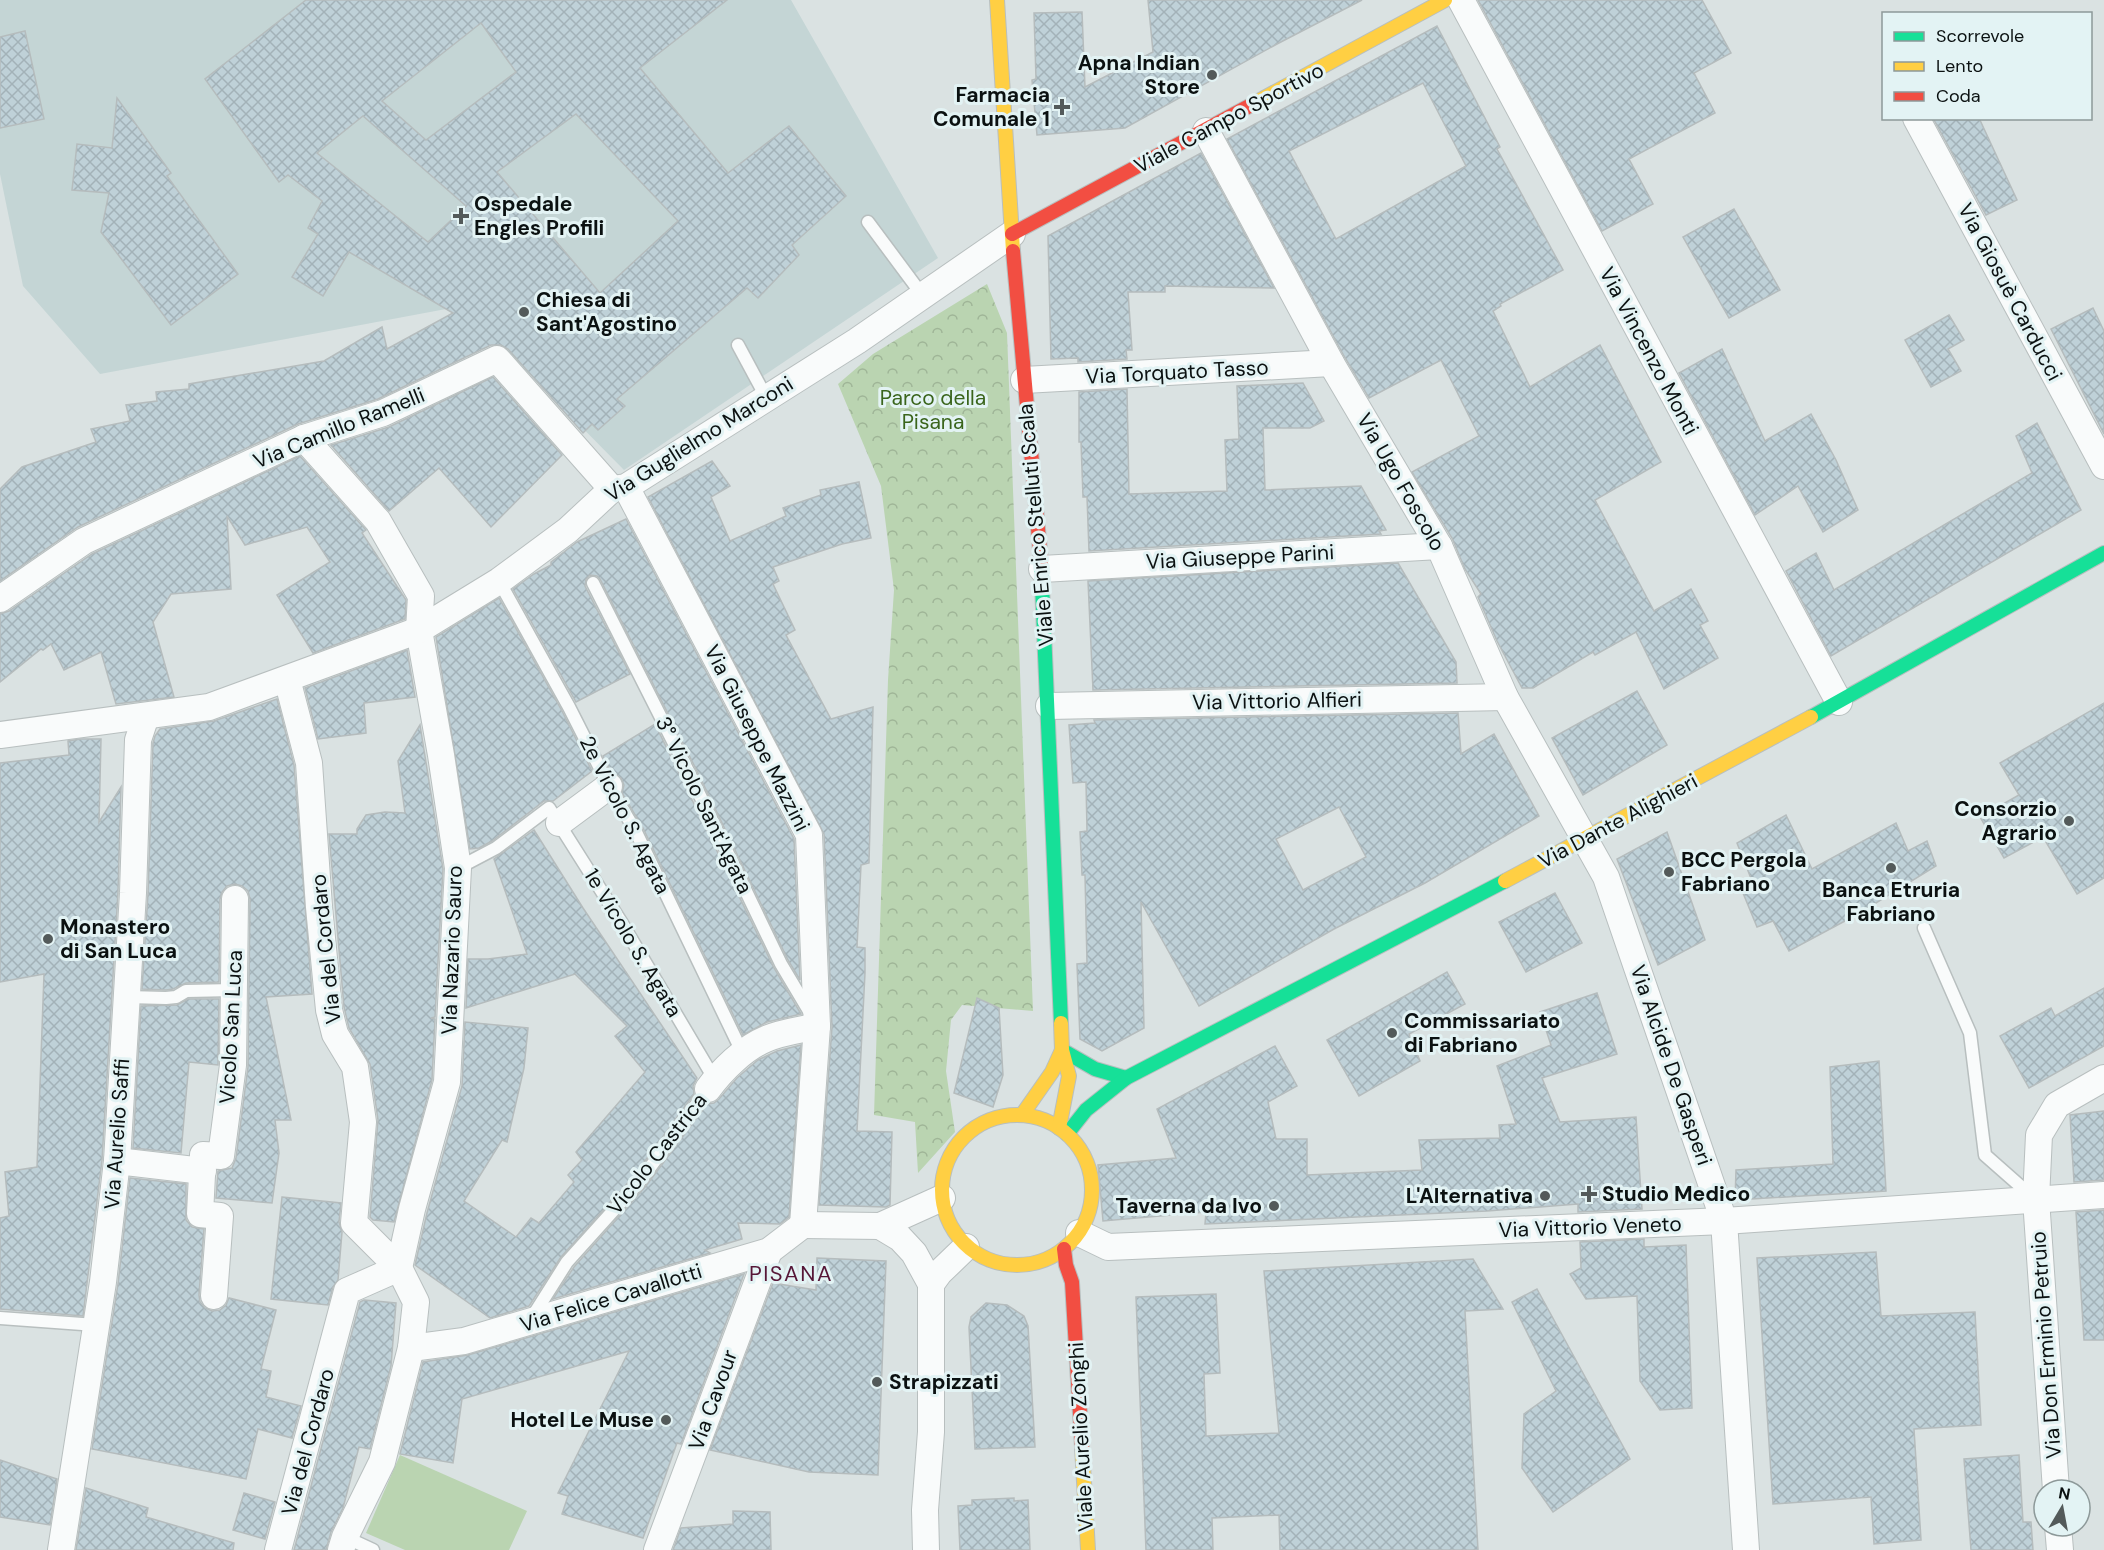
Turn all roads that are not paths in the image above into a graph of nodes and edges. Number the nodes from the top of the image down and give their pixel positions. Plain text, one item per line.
1 (997, 0) edge
2 (1444, 0) edge
3 (1461, 0) edge
4 (1917, 120) edge
5 (1206, 131) junction
6 (868, 222) dead end
7 (1012, 234) junction
8 (923, 296) junction
9 (738, 345) dead end
10 (1330, 363) junction
11 (1024, 380) junction
12 (766, 397) junction
13 (304, 438) junction
14 (2104, 466) edge
15 (619, 488) junction
16 (1439, 546) junction
17 (2104, 553) edge
18 (1042, 569) junction
19 (499, 581) junction
20 (593, 584) dead end
21 (0, 599) edge
22 (419, 630) junction
23 (287, 679) junction
24 (1506, 696) junction
25 (1839, 702) junction
26 (1049, 706) junction
27 (146, 716) junction
28 (0, 735) edge
29 (609, 786) junction
30 (554, 816) junction
31 (1585, 839) junction
32 (458, 868) junction
33 (235, 899) dead end
34 (1924, 928) dead end
35 (234, 990) junction
36 (126, 997) junction
37 (817, 1026) junction
38 (1062, 1050) junction
39 (743, 1054) junction
40 (1126, 1078) junction
41 (2104, 1078) edge
42 (712, 1084) junction
43 (1022, 1115) junction
44 (1101, 1117) dead end
45 (1063, 1131) junction
46 (1088, 1138) dead end
47 (1080, 1152) junction
48 (117, 1161) junction
49 (203, 1171) junction
50 (2104, 1195) edge
51 (942, 1198) junction
52 (2036, 1200) junction
53 (1724, 1221) junction
54 (803, 1225) junction
55 (880, 1226) junction
56 (1071, 1241) junction
57 (966, 1247) junction
58 (769, 1251) junction
59 (399, 1268) junction
60 (931, 1284) junction
61 (213, 1296) dead end
62 (1058, 1300) dead end
63 (0, 1318) edge
64 (528, 1323) junction
65 (96, 1325) junction
66 (1075, 1325) junction
67 (411, 1348) junction
68 (2055, 1478) edge
69 (343, 1544) edge
70 (61, 1550) edge
71 (278, 1550) edge
72 (373, 1550) edge
73 (657, 1550) edge
74 (926, 1550) edge
75 (1088, 1550) edge
76 (1746, 1550) edge

1 - 7 main road, Viale Enrico Stelluti Scala
2 - 5 main road, Viale Campo Sportivo
3 - 25 street, Via Vincenzo Monti
4 - 14 street, Via Giosuè Carducci
5 - 7 main road, Viale Campo Sportivo
5 - 10 street, Via Ugo Foscolo
6 - 8 lane
7 - 8 street, Via Guglielmo Marconi
7 - 11 main road, Viale Enrico Stelluti Scala
8 - 12 street, Via Guglielmo Marconi
9 - 12 lane
10 - 11 street, Via Torquato Tasso
10 - 16 street, Via Ugo Foscolo
11 - 18 main road, Viale Enrico Stelluti Scala
12 - 15 street, Via Guglielmo Marconi
13 - 15 street, Via Camillo Ramelli
13 - 21 street, Via Camillo Ramelli
13 - 22 street, Via Nazario Sauro
15 - 19 street, Via Guglielmo Marconi
15 - 37 street, Via Giuseppe Mazzini
16 - 18 street, Via Giuseppe Parini
16 - 24 street, Via Ugo Foscolo
17 - 25 main road, Via Dante Alighieri
18 - 26 main road, Viale Enrico Stelluti Scala
19 - 22 street, Via Guglielmo Marconi
19 - 29 lane, 2e Vicolo S. Agata
20 - 37 lane, 3° Vicolo Sant'Agata
22 - 23 street, Via Guglielmo Marconi
22 - 32 street, Via Nazario Sauro
23 - 27 street, Via Guglielmo Marconi
23 - 59 street, Via del Cordaro
24 - 26 street, Via Vittorio Alfieri
24 - 31 street, Via Ugo Foscolo
25 - 31 main road, Via Dante Alighieri
26 - 38 main road, Viale Enrico Stelluti Scala
27 - 28 street, Via Guglielmo Marconi
27 - 36 street, Via Aurelio Saffi
29 - 30 street
29 - 39 lane, 2e Vicolo S. Agata
30 - 32 lane
30 - 42 lane, 1e Vicolo S. Agata
31 - 40 main road, Via Dante Alighieri
31 - 53 street, Via Alcide De Gasperi
32 - 59 street, Via Nazario Sauro
33 - 35 street, Vicolo San Luca
34 - 52 lane
35 - 36 lane
35 - 49 street, Vicolo San Luca
36 - 48 street, Via Aurelio Saffi
37 - 39 street, Vicolo Castrica
37 - 54 street, Via Giuseppe Mazzini
38 - 40 main road
38 - 43 main road, Viale Enrico Stelluti Scala
38 - 45 main road, Viale Enrico Stelluti Scala
39 - 42 street, Vicolo Castrica
40 - 44 main road, Via Dante Alighieri
40 - 45 main road, Via Dante Alighieri
41 - 52 street, Via Don Erminio Petruio
42 - 64 lane, Vicolo Castrica
43 - 45 main road
43 - 51 main road
45 - 47 main road
46 - 47 main road
47 - 56 main road
48 - 49 street
48 - 65 street, Via Aurelio Saffi
49 - 61 street
50 - 52 street, Via Vittorio Veneto
51 - 55 street
51 - 57 main road
52 - 53 street, Via Vittorio Veneto
52 - 68 street, Via Don Erminio Petruio
53 - 56 street, Via Vittorio Veneto
53 - 76 street, Via Alcide De Gasperi
54 - 55 street
54 - 58 street, Via Felice Cavallotti
55 - 60 street
56 - 57 main road
56 - 66 main road, Viale Aurelio Zonghi
57 - 60 street
58 - 64 street, Via Felice Cavallotti
58 - 73 street, Via Cavour
59 - 67 street
59 - 71 street, Via del Cordaro
60 - 74 street
62 - 66 main road, Viale Aurelio Zonghi
63 - 65 lane
64 - 67 street, Via Felice Cavallotti
65 - 70 street, Via Aurelio Saffi
66 - 75 main road, Viale Aurelio Zonghi
67 - 69 street
69 - 72 lane

